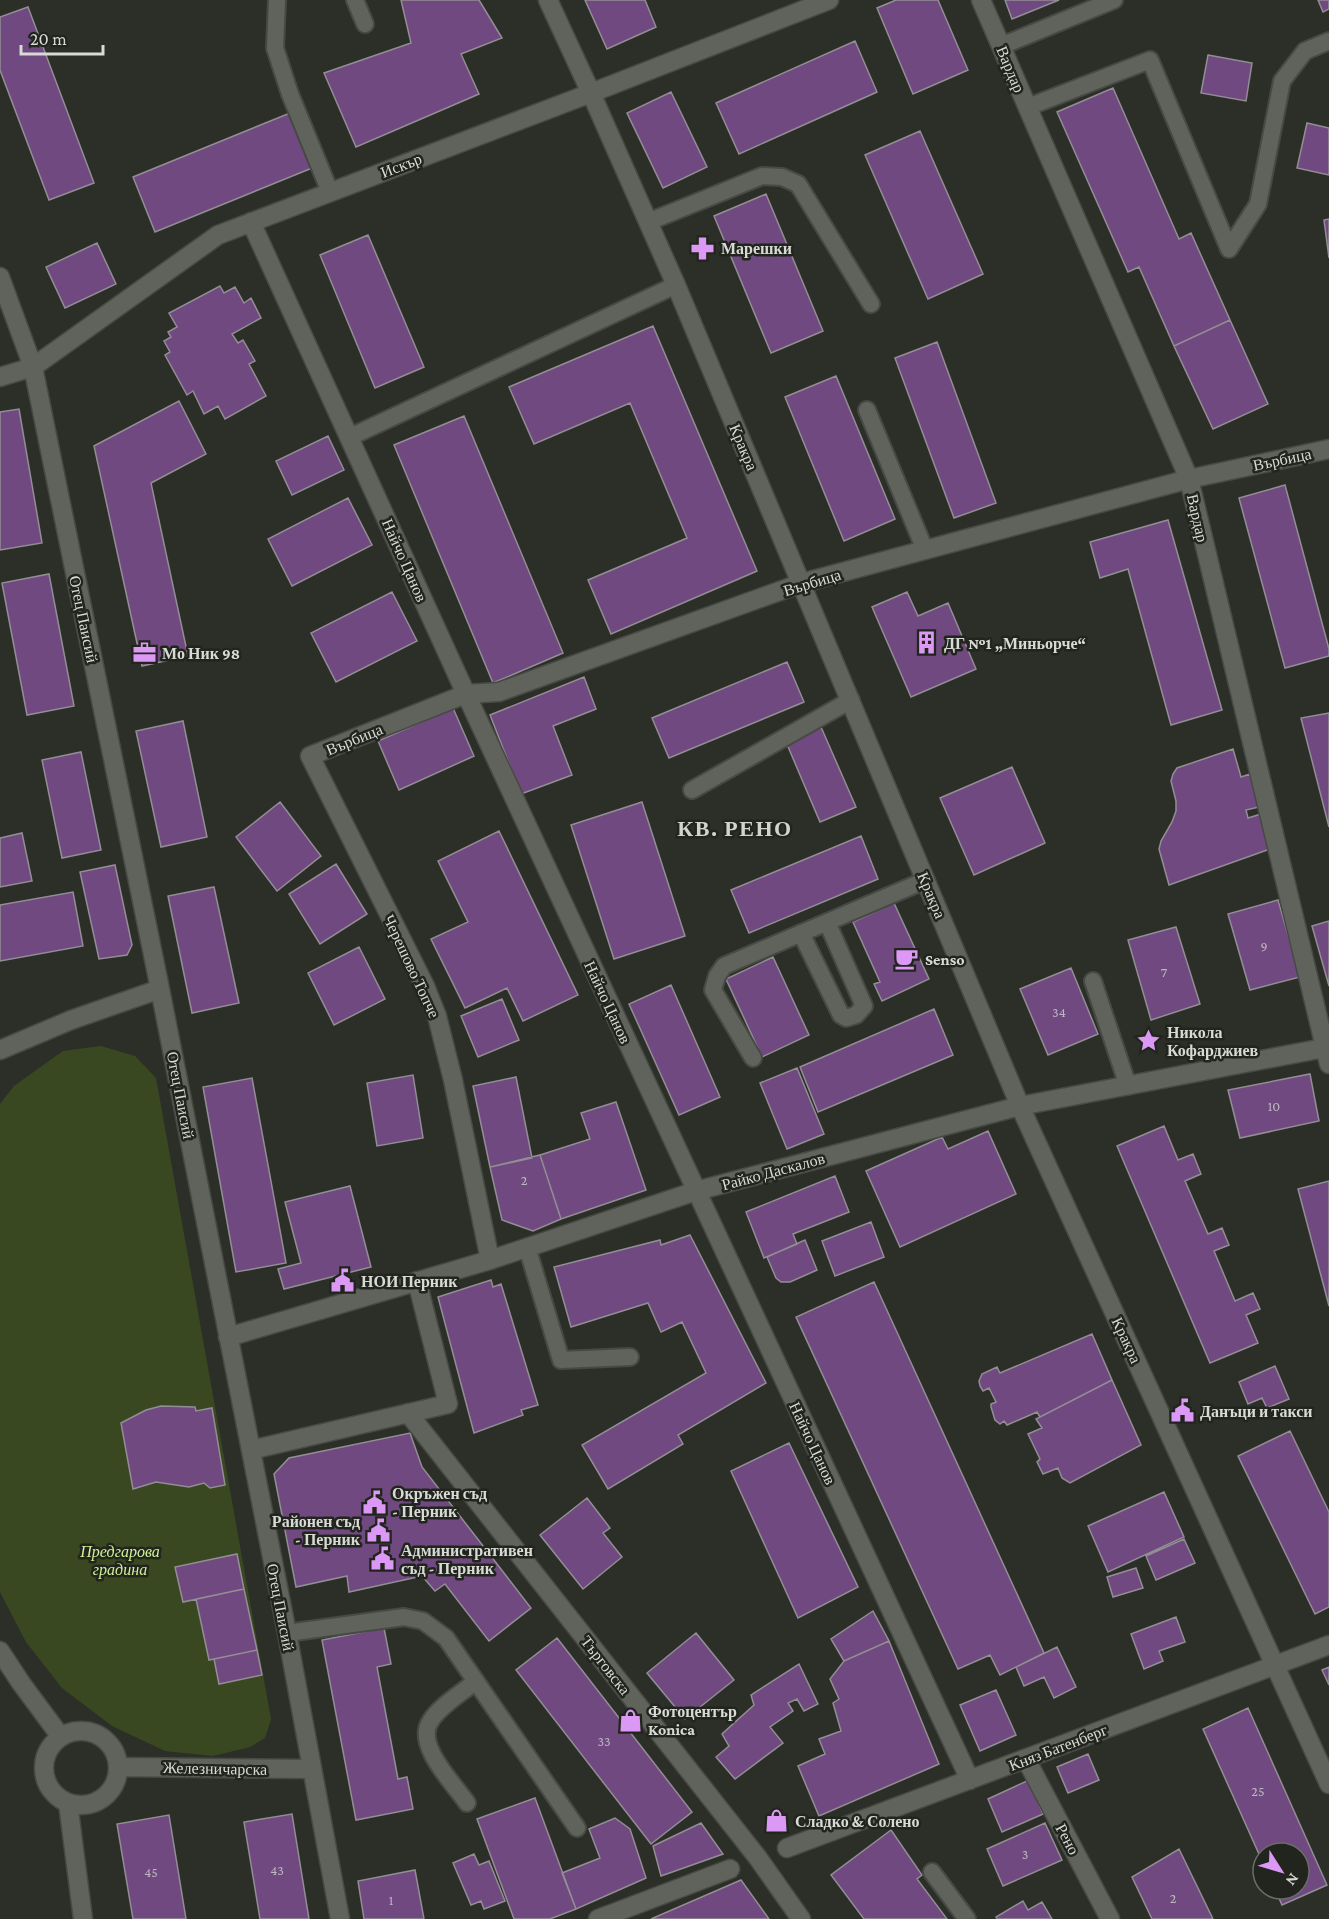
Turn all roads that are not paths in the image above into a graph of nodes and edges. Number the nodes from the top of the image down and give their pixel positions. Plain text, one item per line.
1 (277, 0) edge
2 (355, 0) edge
3 (548, 0) edge
4 (829, 0) edge
5 (981, 0) edge
6 (1114, 0) edge
7 (365, 24) dead end
8 (1329, 41) edge
9 (1001, 46) junction
10 (591, 93) junction
11 (1028, 107) junction
12 (330, 192) junction
13 (251, 222) junction
14 (648, 222) junction
15 (0, 277) edge
16 (676, 285) junction
17 (871, 304) dead end
18 (33, 367) junction
19 (0, 377) edge
20 (867, 410) dead end
21 (350, 437) junction
22 (1329, 449) edge
23 (1189, 479) junction
24 (925, 550) junction
25 (802, 583) junction
26 (466, 694) junction
27 (851, 700) junction
28 (310, 756) joint
29 (692, 790) dead end
30 (926, 880) junction
31 (827, 922) junction
32 (801, 933) junction
33 (1093, 981) dead end
34 (160, 989) junction
35 (0, 1050) edge
36 (1327, 1053) edge
37 (753, 1058) dead end
38 (1128, 1086) junction
39 (1020, 1106) junction
40 (696, 1191) junction
41 (526, 1247) junction
42 (490, 1260) junction
43 (417, 1281) junction
44 (228, 1337) junction
45 (630, 1357) dead end
46 (408, 1413) junction
47 (251, 1450) junction
48 (286, 1633) junction
49 (1329, 1645) edge
50 (0, 1650) edge
51 (1275, 1665) junction
52 (476, 1681) junction
53 (61, 1737) junction
54 (1026, 1759) junction
55 (118, 1767) junction
56 (312, 1769) junction
57 (970, 1780) junction
58 (1329, 1784) edge
59 (68, 1803) junction
60 (467, 1803) dead end
61 (577, 1828) dead end
62 (787, 1848) dead end
63 (729, 1869) dead end
64 (932, 1872) dead end
65 (626, 1914) edge
66 (83, 1919) edge
67 (340, 1919) edge
68 (598, 1919) edge
69 (801, 1919) edge
70 (967, 1919) edge
71 (1110, 1919) edge

1 - 12 lane
2 - 7 lane
3 - 10 street, Кракра
4 - 10 street, Искър
5 - 9 street, Вардар
6 - 9 lane
8 - 11 lane
9 - 11 street, Вардар
10 - 12 street, Искър
10 - 14 street, Кракра
11 - 23 street, Вардар
12 - 13 street, Искър
13 - 18 street, Искър
13 - 21 street, Найчо Цанов
14 - 16 street, Кракра
14 - 17 lane
15 - 18 street, Отец Паисий
16 - 21 lane
16 - 25 street, Кракра
18 - 19 street, Искър
18 - 34 street, Отец Паисий
20 - 24 lane
21 - 26 street, Найчо Цанов
22 - 23 street, Върбица
23 - 24 street, Върбица
23 - 36 street, Вардар
24 - 25 street, Върбица
25 - 26 street, Върбица
25 - 27 street, Кракра
26 - 28 street, Върбица
26 - 40 street, Найчо Цанов
27 - 29 lane
27 - 30 street, Кракра
28 - 42 street, Черешово Топче
30 - 31 lane
30 - 39 street, Кракра
31 - 32 lane
31 - 32 lane
32 - 37 lane
33 - 38 lane
34 - 35 street
34 - 44 street, Отец Паисий
36 - 38 street, Райко Даскалов
38 - 39 street, Райко Даскалов
39 - 40 street, Райко Даскалов
39 - 51 street, Кракра
40 - 41 street, Райко Даскалов
40 - 57 street, Найчо Цанов
41 - 42 street, Райко Даскалов
41 - 45 lane
42 - 43 street, Райко Даскалов
43 - 44 street, Райко Даскалов
43 - 46 street
44 - 47 street, Отец Паисий
46 - 47 street
46 - 69 street, Търговска
47 - 48 street, Отец Паисий
48 - 52 lane
48 - 56 street, Отец Паисий
49 - 51 street, Княз Батенберг
50 - 53 street
51 - 54 street, Княз Батенберг
51 - 58 street, Кракра
52 - 60 lane
52 - 61 lane
53 - 55 street
53 - 59 street
54 - 57 street, Княз Батенберг
54 - 71 street, Рено
55 - 56 street, Железничарска
55 - 59 street
56 - 67 street, Отец Паисий
57 - 62 street, Княз Батенберг
59 - 66 street
63 - 65 street
64 - 70 lane
65 - 68 street

